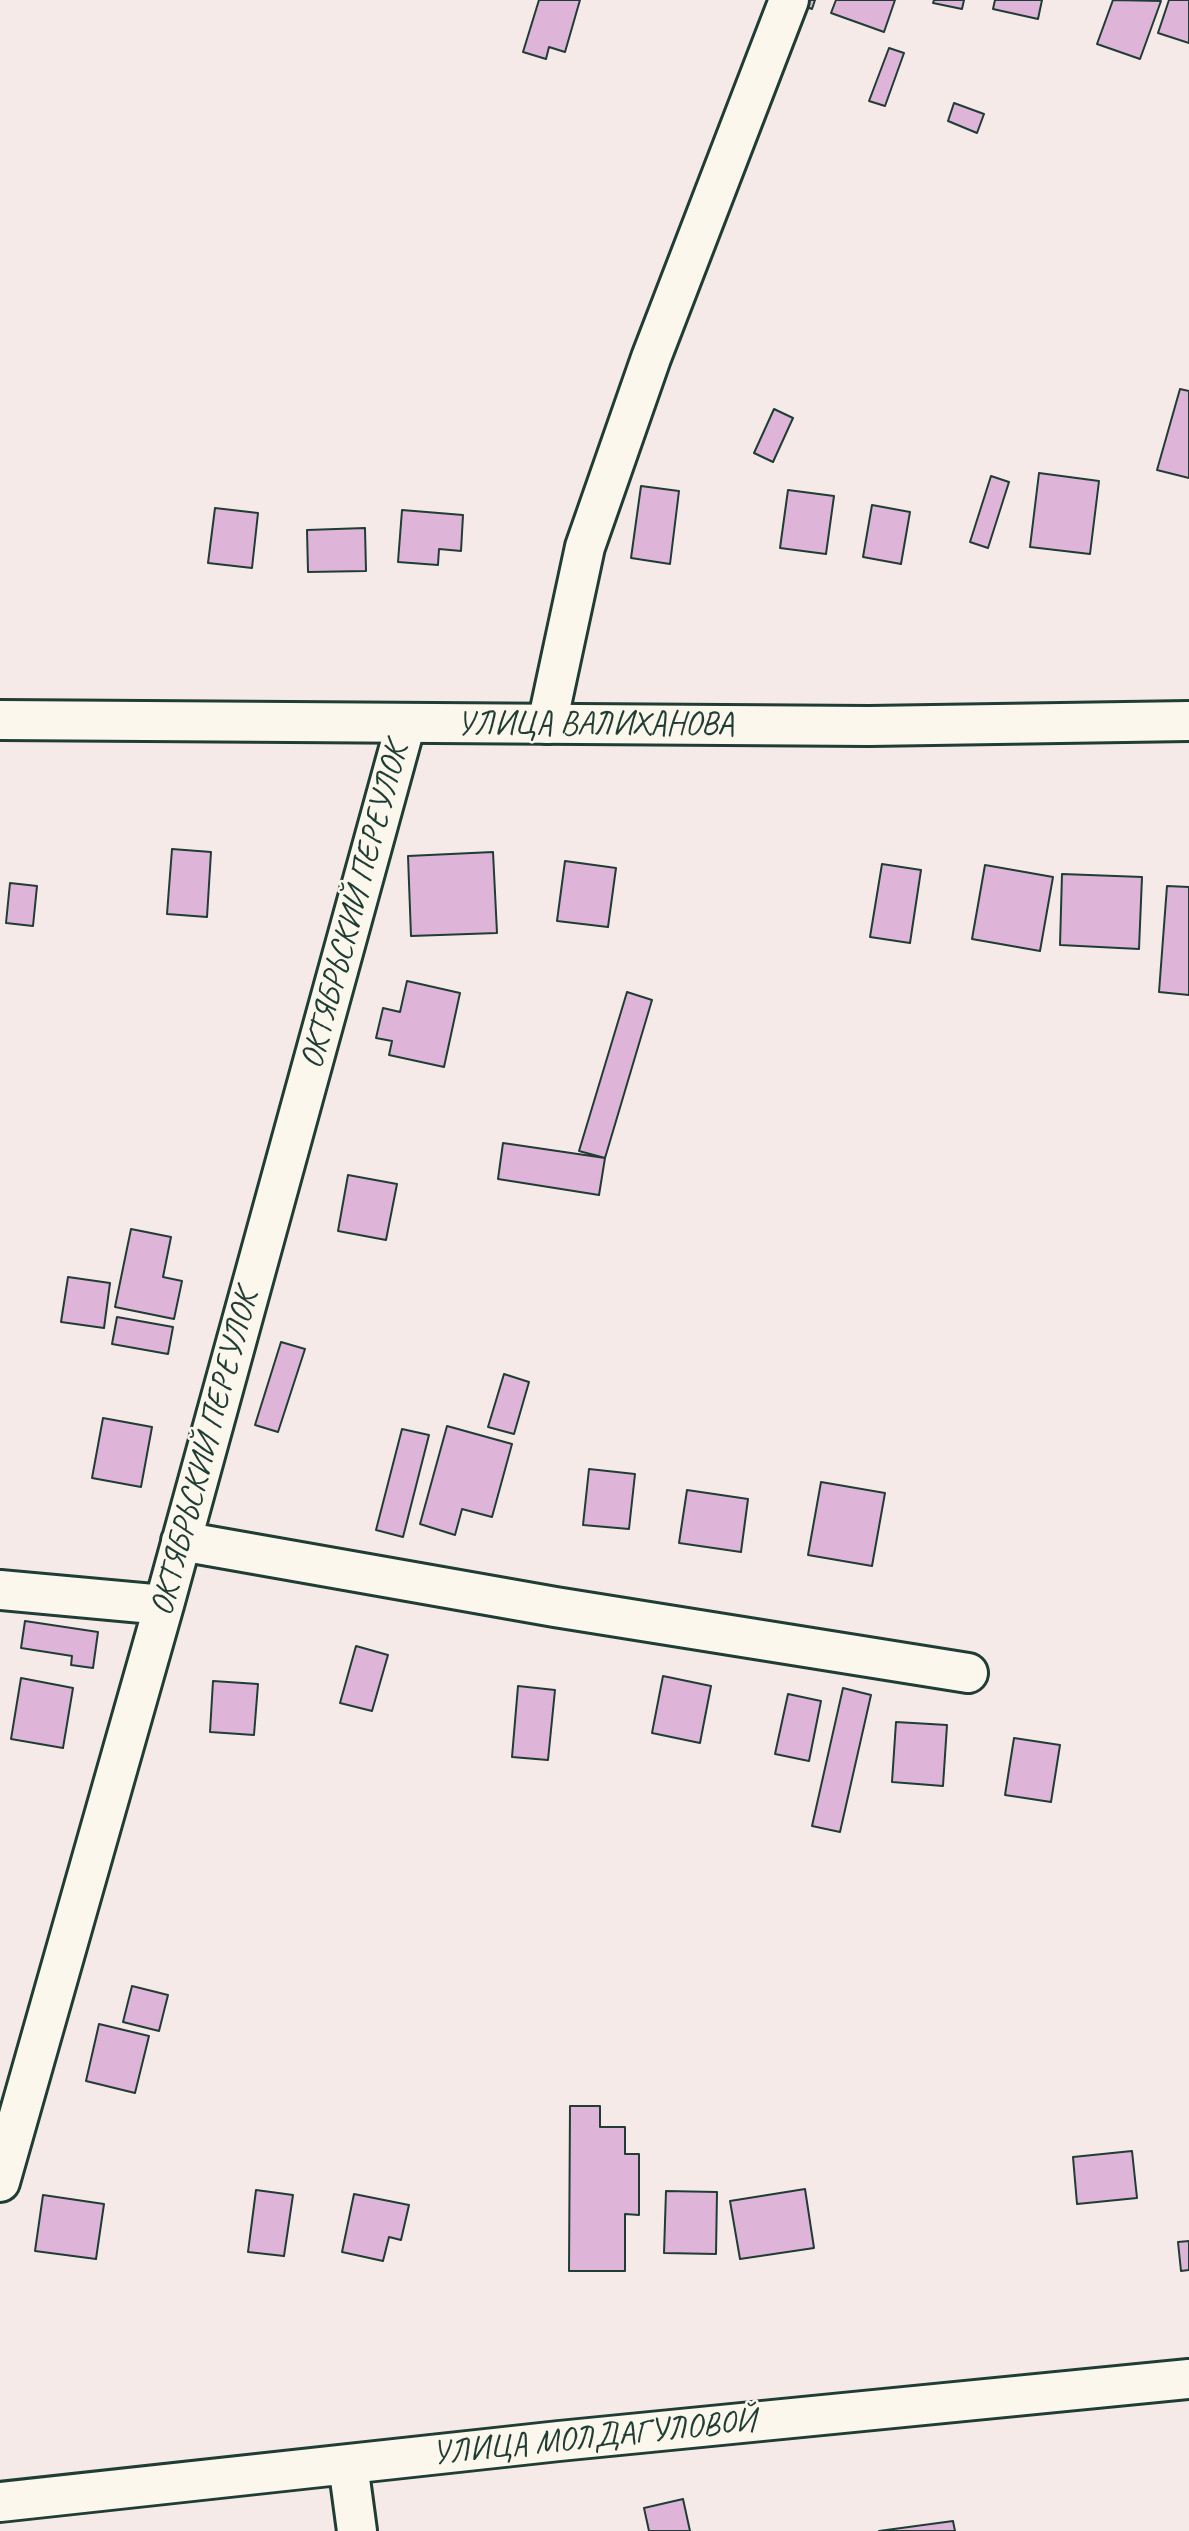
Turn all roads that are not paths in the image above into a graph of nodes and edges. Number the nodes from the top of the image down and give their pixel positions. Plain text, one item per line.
1 (789, 0) edge
2 (0, 720) edge
3 (1189, 722) edge
4 (406, 723) junction
5 (547, 724) junction
6 (181, 1541) junction
7 (0, 1590) edge
8 (164, 1605) junction
9 (968, 1673) dead end
10 (0, 2182) edge
11 (1189, 2379) edge
12 (348, 2464) junction
13 (0, 2502) edge
14 (357, 2531) edge

1 - 5 street
2 - 4 street, УЛИЦА ВАЛИХАНОВА
3 - 5 street, УЛИЦА ВАЛИХАНОВА
4 - 5 street, УЛИЦА ВАЛИХАНОВА
4 - 6 street, ОКТЯБРЬСКИЙ ПЕРЕУЛОК
6 - 8 street, ОКТЯБРЬСКИЙ ПЕРЕУЛОК
6 - 9 street
7 - 8 street
8 - 10 street, ОКТЯБРЬСКИЙ ПЕРЕУЛОК
11 - 12 street, УЛИЦА МОЛДАГУЛОВОЙ
12 - 13 street, УЛИЦА МОЛДАГУЛОВОЙ
12 - 14 street

